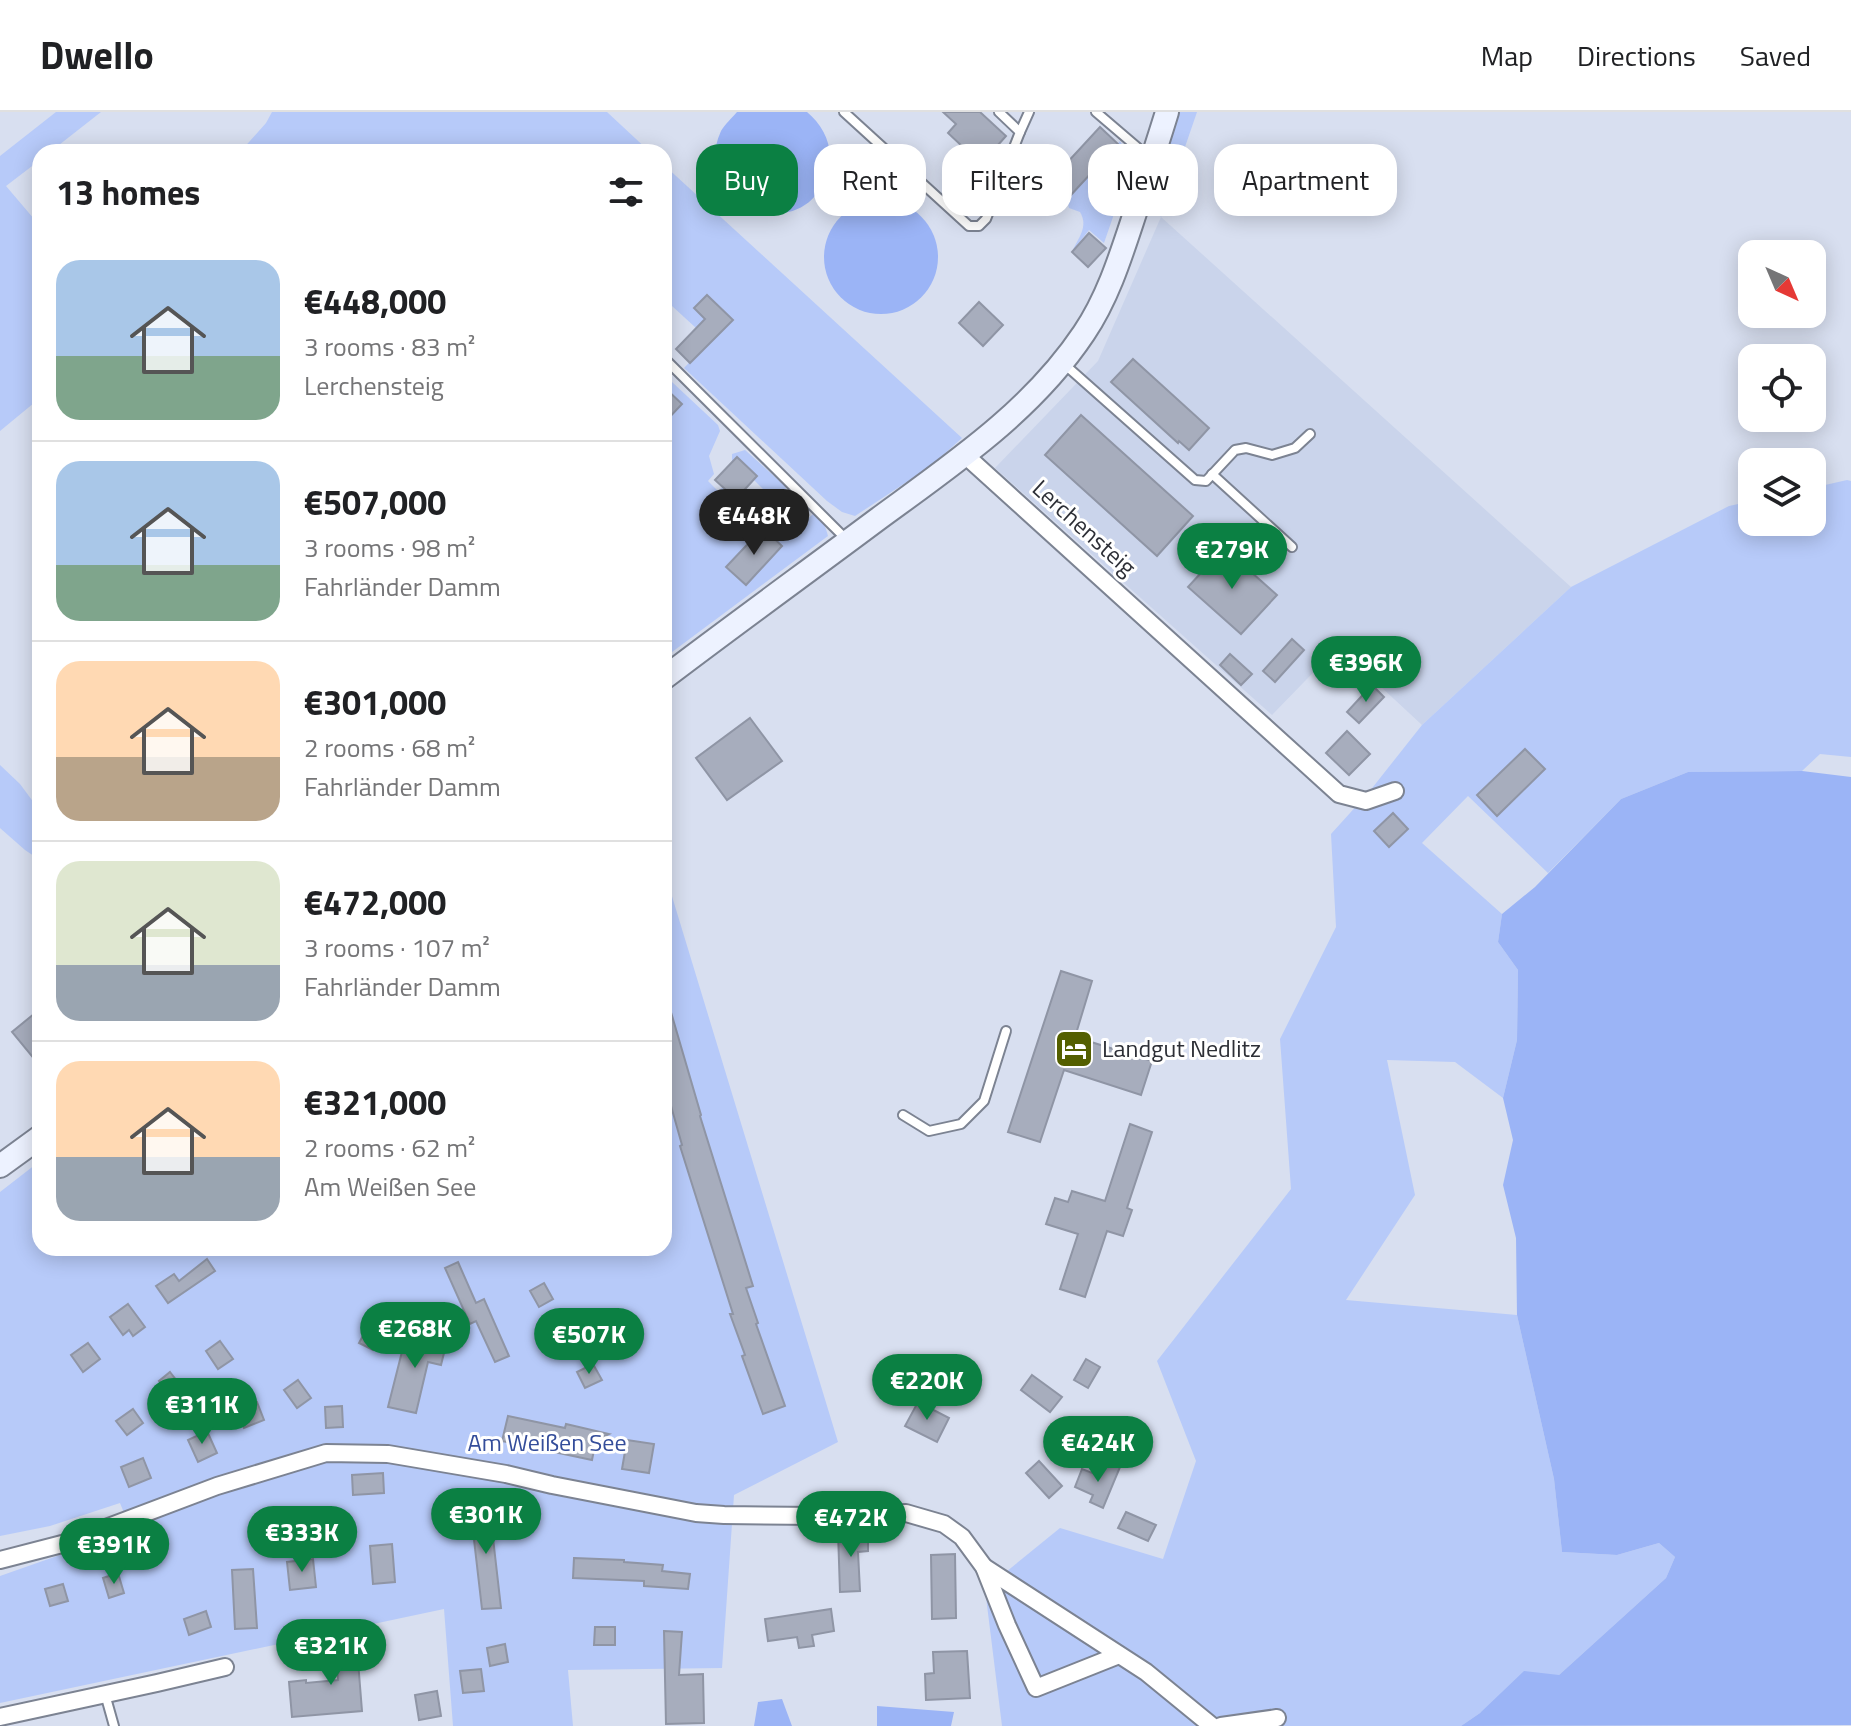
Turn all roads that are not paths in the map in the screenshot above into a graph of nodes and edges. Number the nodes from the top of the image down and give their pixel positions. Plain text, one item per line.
1 (844, 112) edge
2 (999, 112) edge
3 (1029, 112) edge
4 (1096, 112) edge
5 (1167, 112) edge
6 (1020, 132) junction
7 (1134, 144) edge
8 (1157, 144) edge
9 (1134, 216) edge
10 (1063, 362) junction
11 (672, 366) edge
12 (1310, 434) dead end
13 (965, 455) junction
14 (1212, 474) junction
15 (848, 541) junction
16 (1292, 547) dead end
17 (672, 672) edge
18 (1395, 791) dead end
19 (1006, 1031) dead end
20 (903, 1115) dead end
21 (32, 1143) edge
22 (0, 1166) edge
23 (0, 1560) edge
24 (984, 1567) junction
25 (1119, 1655) junction
26 (225, 1667) dead end
27 (105, 1694) junction
28 (0, 1717) edge
29 (1277, 1718) dead end
30 (114, 1726) edge
31 (1212, 1726) edge
32 (1221, 1726) edge

1 - 6 lane
2 - 6 lane
3 - 6 lane
4 - 7 lane
5 - 8 street
9 - 10 street
10 - 13 street
10 - 14 lane
11 - 15 lane
12 - 14 lane
13 - 15 street
13 - 18 street, Lerchensteig
14 - 16 lane
15 - 17 street
19 - 20 lane
21 - 22 street
23 - 24 street
24 - 25 street
24 - 25 street
25 - 31 street
26 - 27 street
27 - 28 street
27 - 30 lane
29 - 32 street

